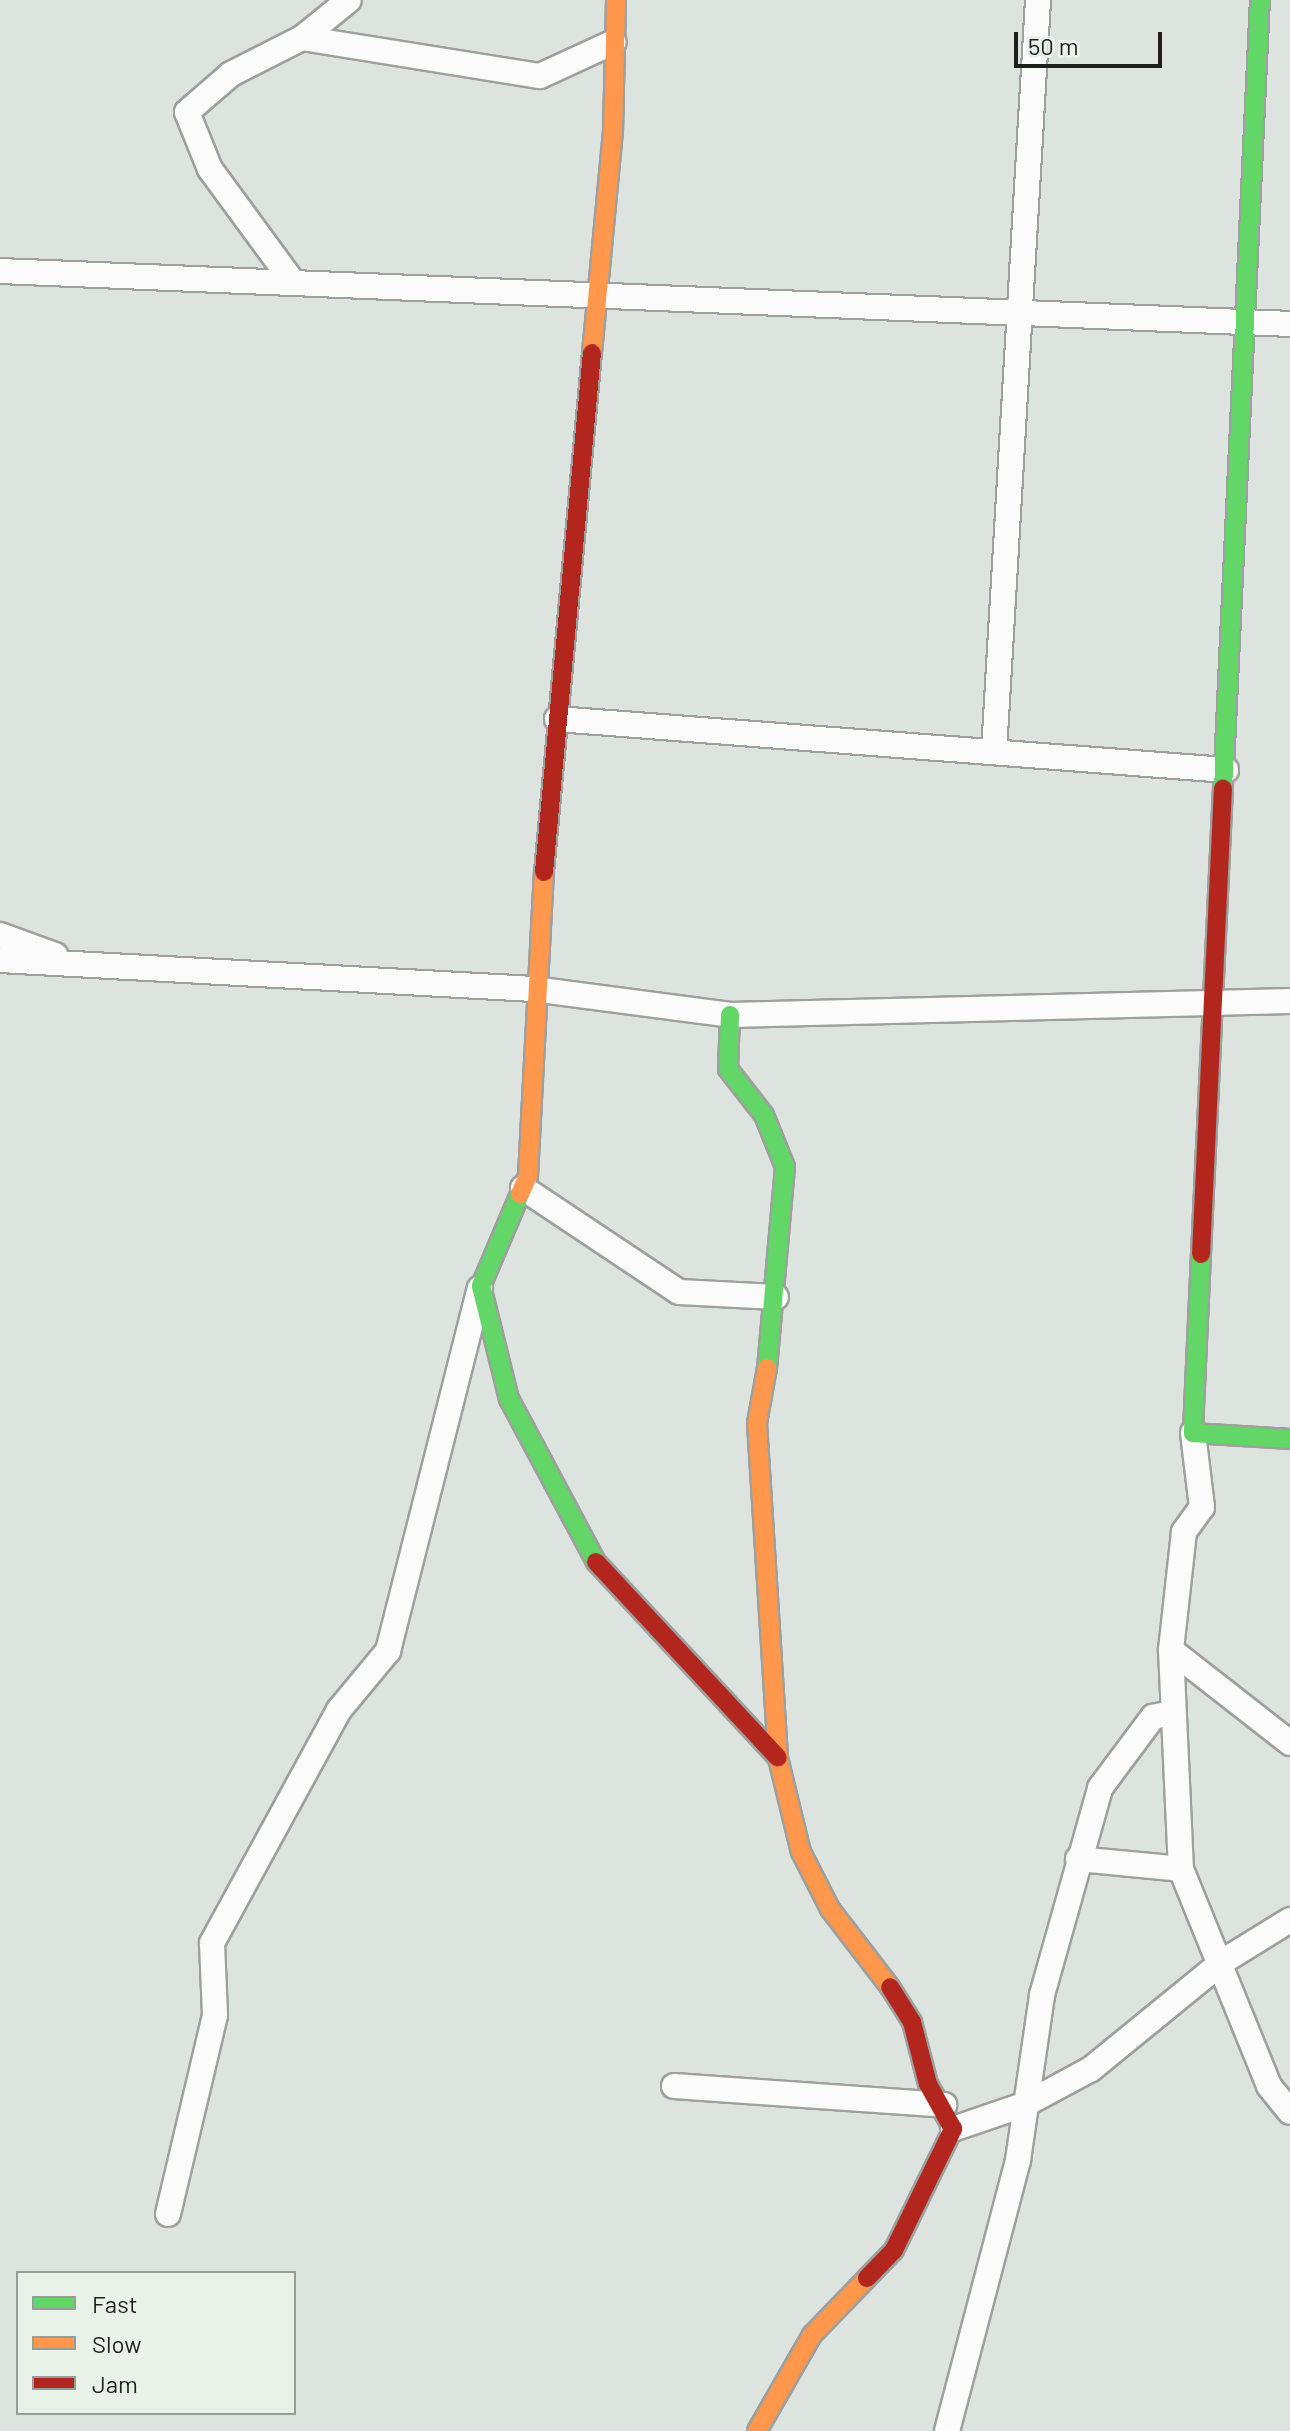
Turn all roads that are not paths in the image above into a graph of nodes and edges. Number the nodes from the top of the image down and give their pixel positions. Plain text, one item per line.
1 (349, 0) edge
2 (616, 0) edge
3 (1038, 0) edge
4 (1260, 0) edge
5 (302, 38) junction
6 (614, 42) junction
7 (0, 271) edge
8 (290, 278) junction
9 (595, 294) junction
10 (1019, 314) junction
11 (1241, 322) junction
12 (1290, 324) edge
13 (557, 719) junction
14 (994, 752) junction
15 (1226, 770) junction
16 (0, 935) edge
17 (0, 960) edge
18 (80, 964) junction
19 (533, 989) junction
20 (1218, 1000) junction
21 (1290, 1001) edge
22 (730, 1015) junction
23 (523, 1188) junction
24 (481, 1286) junction
25 (776, 1297) junction
26 (1193, 1433) junction
27 (1290, 1439) edge
28 (1171, 1650) junction
29 (1170, 1713) junction
30 (1290, 1743) edge
31 (778, 1758) junction
32 (1078, 1859) junction
33 (1181, 1869) junction
34 (1290, 1920) edge
35 (1222, 1962) junction
36 (674, 2086) dead end
37 (1026, 2104) junction
38 (944, 2105) junction
39 (1290, 2112) edge
40 (953, 2129) junction
41 (168, 2214) dead end
42 (757, 2431) edge
43 (947, 2431) edge

1 - 5 street
2 - 6 street
3 - 10 street
4 - 11 street
5 - 6 street
5 - 8 street
6 - 9 street
7 - 8 street
8 - 9 street
9 - 10 street
9 - 13 street
10 - 11 street
10 - 14 street
11 - 12 street
11 - 15 street
13 - 14 street
13 - 19 street
14 - 15 street
15 - 20 street
16 - 18 street
17 - 18 street
18 - 19 street
19 - 22 street
19 - 23 street
20 - 21 street
20 - 22 street
20 - 26 street
22 - 25 street
23 - 24 street
23 - 25 street
24 - 31 street
24 - 41 street
25 - 31 street
26 - 27 street
26 - 28 street
28 - 29 street
28 - 30 street
29 - 32 street
29 - 33 street
31 - 38 street
32 - 33 street
32 - 37 street
33 - 35 street
34 - 35 street
35 - 37 street
35 - 39 street
36 - 38 street
37 - 40 street
37 - 43 street
38 - 40 street
40 - 42 street

